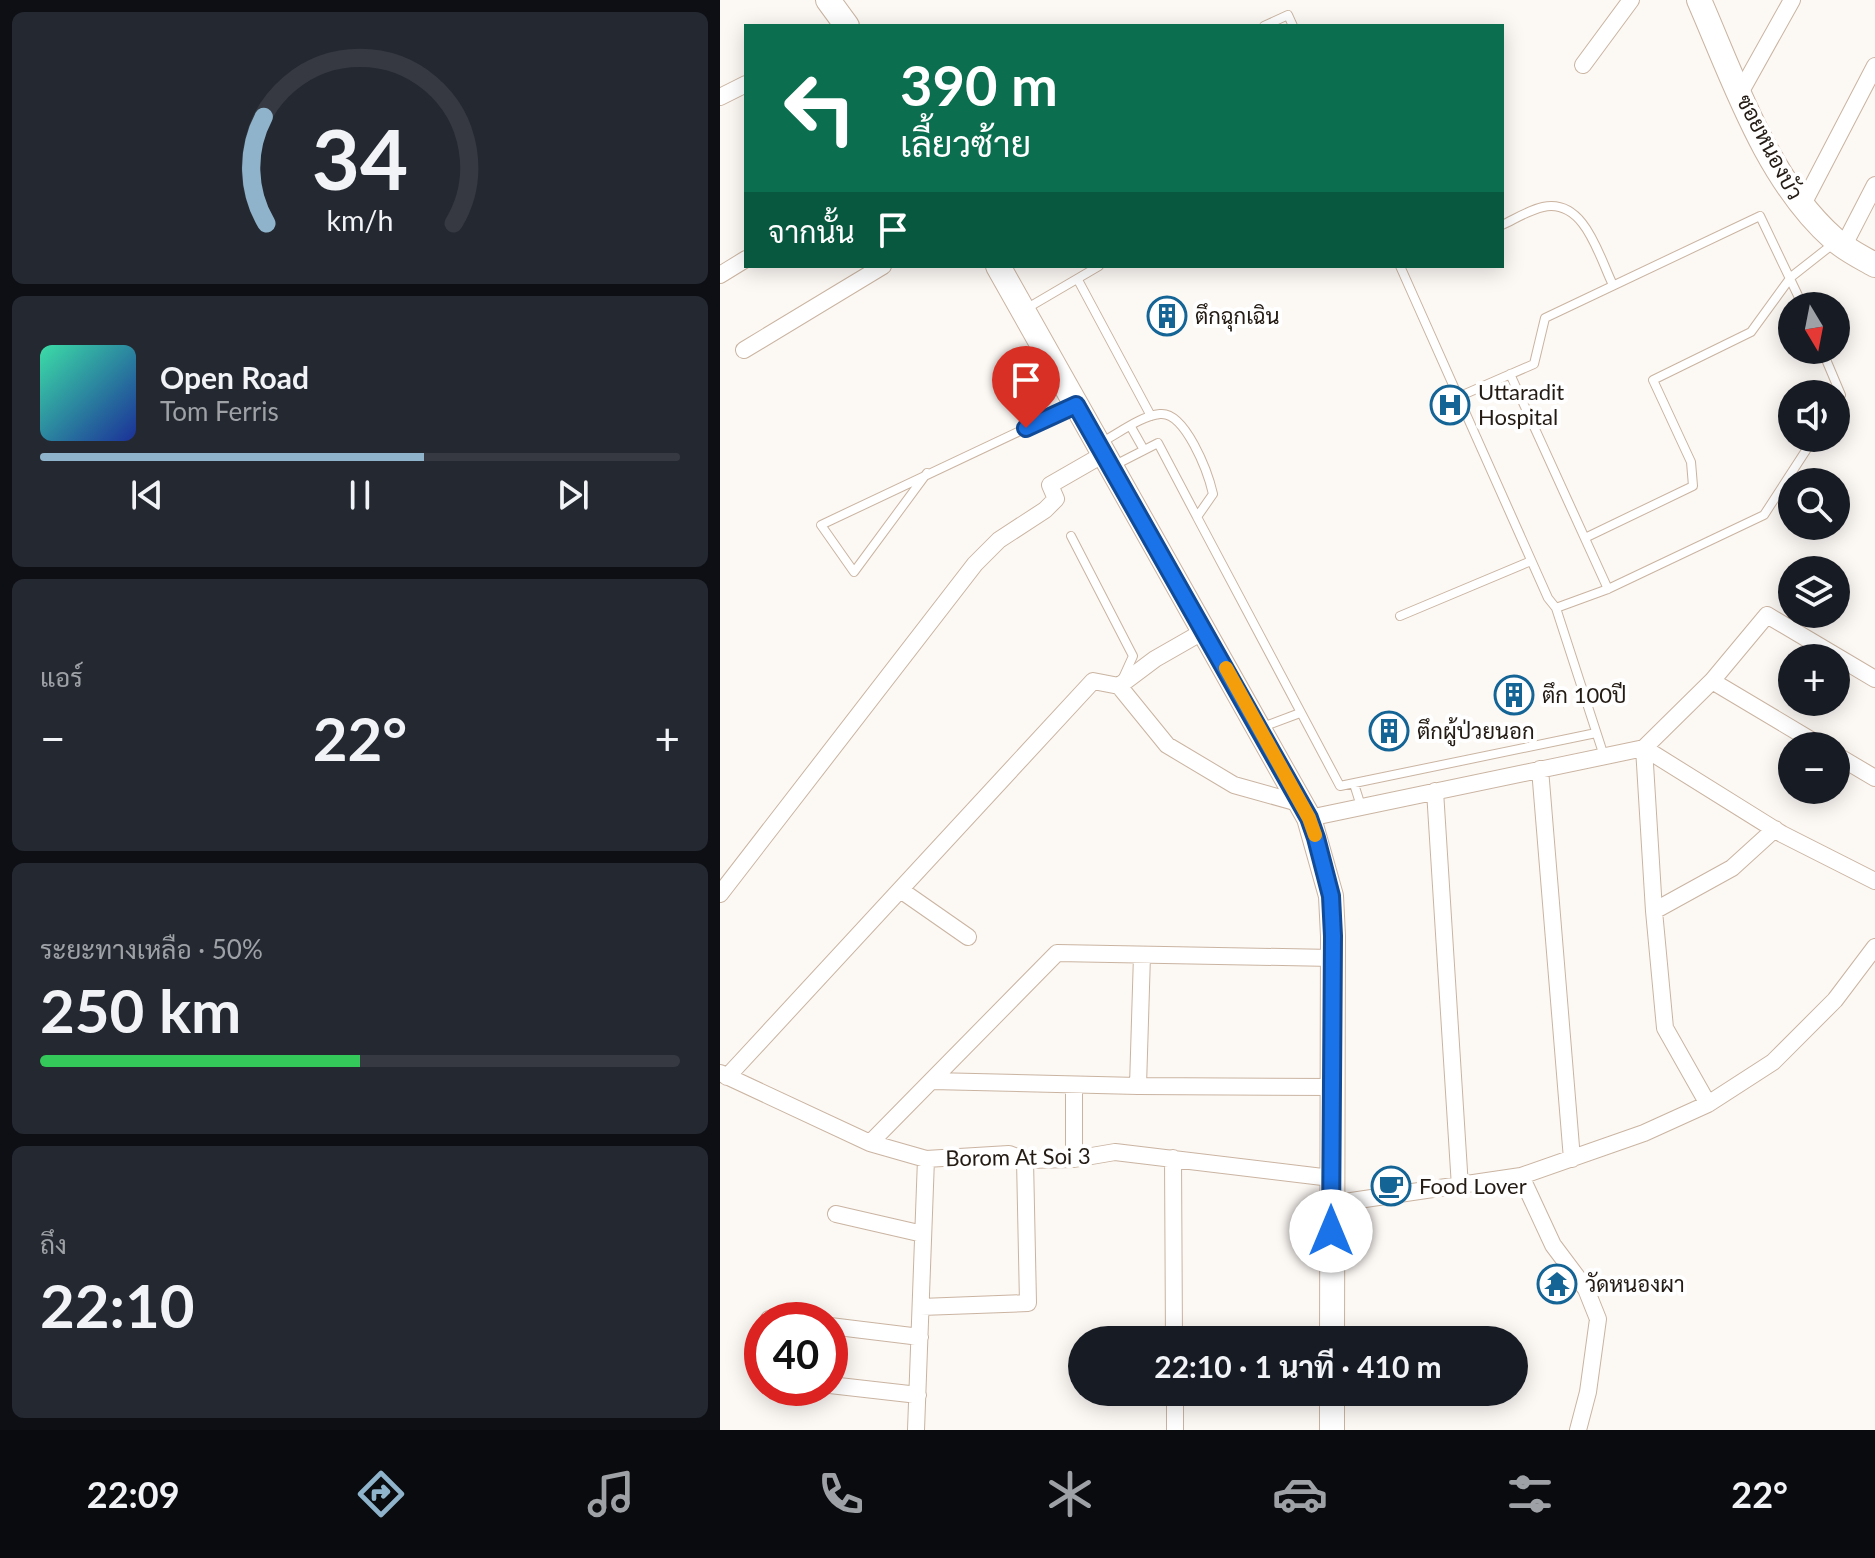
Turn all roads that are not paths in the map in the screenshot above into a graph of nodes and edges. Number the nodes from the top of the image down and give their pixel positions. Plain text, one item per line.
1 (828, 0) edge
2 (1631, 0) edge
3 (1699, 0) edge
4 (1792, 0) edge
5 (846, 24) edge
6 (1268, 24) edge
7 (1292, 24) edge
8 (1583, 65) dead end
9 (1875, 66) edge
10 (744, 85) edge
11 (1740, 93) junction
12 (720, 97) edge
13 (1875, 185) edge
14 (1802, 206) junction
15 (1504, 224) edge
16 (1840, 244) junction
17 (744, 260) edge
18 (1875, 265) edge
19 (880, 268) edge
20 (999, 268) edge
21 (1096, 268) edge
22 (1401, 268) edge
23 (720, 275) edge
24 (1791, 277) junction
25 (1078, 280) junction
26 (1613, 285) junction
27 (1797, 292) edge
28 (1022, 311) junction
29 (744, 350) dead end
30 (1510, 374) junction
31 (1458, 397) junction
32 (1076, 405) junction
33 (1151, 416) junction
34 (1131, 427) junction
35 (1144, 450) junction
36 (1805, 452) edge
37 (1104, 455) junction
38 (927, 473) junction
39 (1197, 517) junction
40 (1071, 536) dead end
41 (1587, 537) junction
42 (1531, 561) junction
43 (1608, 589) junction
44 (1556, 608) junction
45 (1400, 616) dead end
46 (1204, 631) junction
47 (1875, 679) edge
48 (1712, 681) junction
49 (1119, 686) junction
50 (1300, 713) junction
51 (1259, 729) junction
52 (1798, 732) edge
53 (1596, 733) junction
54 (1644, 748) junction
55 (1604, 756) junction
56 (1850, 763) edge
57 (1540, 769) junction
58 (1875, 778) edge
59 (1354, 784) junction
60 (1435, 791) junction
61 (1361, 806) junction
62 (1306, 811) junction
63 (1775, 829) junction
64 (1875, 881) edge
65 (902, 891) junction
66 (720, 894) edge
67 (1654, 911) junction
68 (968, 937) dead end
69 (1875, 947) edge
70 (1142, 955) junction
71 (1333, 958) junction
72 (724, 1075) edge
73 (932, 1081) junction
74 (1074, 1085) junction
75 (1138, 1086) junction
76 (1332, 1087) junction
77 (1708, 1104) junction
78 (870, 1143) junction
79 (1173, 1158) junction
80 (926, 1159) junction
81 (1074, 1159) junction
82 (1572, 1159) junction
83 (1025, 1160) junction
84 (1521, 1176) junction
85 (1331, 1178) junction
86 (1460, 1187) junction
87 (1331, 1204) junction
88 (836, 1214) dead end
89 (923, 1234) junction
90 (921, 1307) junction
91 (1174, 1326) edge
92 (1332, 1326) edge
93 (848, 1328) edge
94 (920, 1337) junction
95 (848, 1387) edge
96 (918, 1395) junction
97 (1175, 1406) edge
98 (1332, 1406) edge
99 (916, 1430) edge
100 (1175, 1430) edge
101 (1332, 1430) edge
102 (1578, 1430) edge

1 - 5 street
2 - 8 street
3 - 11 street, ซอยหนองบัว
4 - 11 street
6 - 7 lane
9 - 14 street
10 - 12 street
11 - 14 street, ซอยหนองบัว
13 - 16 street
14 - 16 street, ซอยหนองบัว
15 - 26 lane
16 - 18 street, ซอยหนองบัว
16 - 24 lane
17 - 23 street
19 - 29 street
20 - 28 street
21 - 25 lane
22 - 31 lane
24 - 26 lane
24 - 27 lane
24 - 41 lane
25 - 28 lane
25 - 33 lane
26 - 30 lane
28 - 32 street
30 - 31 lane
30 - 41 lane
31 - 42 lane
32 - 37 street
32 - 38 lane
33 - 34 lane
33 - 39 lane
34 - 35 lane
34 - 37 lane
35 - 37 lane
35 - 39 lane
36 - 43 lane
37 - 46 street
37 - 66 street
38 - 38 lane
39 - 50 lane
40 - 49 lane
41 - 43 lane
42 - 44 lane
42 - 45 lane
43 - 44 lane
44 - 53 lane
46 - 49 street
46 - 51 street
47 - 48 street
48 - 52 street
48 - 54 street
49 - 62 street
49 - 65 street
50 - 51 lane
50 - 59 lane
51 - 62 street
53 - 55 lane
53 - 59 lane
54 - 55 street
54 - 63 street
54 - 67 street
55 - 57 street
56 - 58 street
57 - 60 street
57 - 82 street
59 - 61 lane
60 - 61 street
60 - 86 street
61 - 62 street
62 - 71 street
63 - 64 street
63 - 67 street
65 - 68 street
65 - 72 street
67 - 77 street
69 - 77 street
70 - 71 street
70 - 73 street
70 - 75 street
71 - 76 street
72 - 78 street, Borom At Soi 3
73 - 74 street
73 - 78 street
74 - 75 street
74 - 81 street
75 - 76 street
76 - 85 street
77 - 82 street
78 - 80 street, Borom At Soi 3
79 - 81 street, Borom At Soi 3
79 - 85 street, Borom At Soi 3
79 - 91 street
80 - 83 street, Borom At Soi 3
80 - 89 street
81 - 83 street, Borom At Soi 3
82 - 84 street
83 - 90 street
84 - 86 street
84 - 102 street
85 - 87 street
86 - 87 street
87 - 92 street
88 - 89 street
89 - 90 street
90 - 94 street
93 - 94 street
94 - 96 street
95 - 96 street
96 - 99 street
97 - 100 street
98 - 101 street

